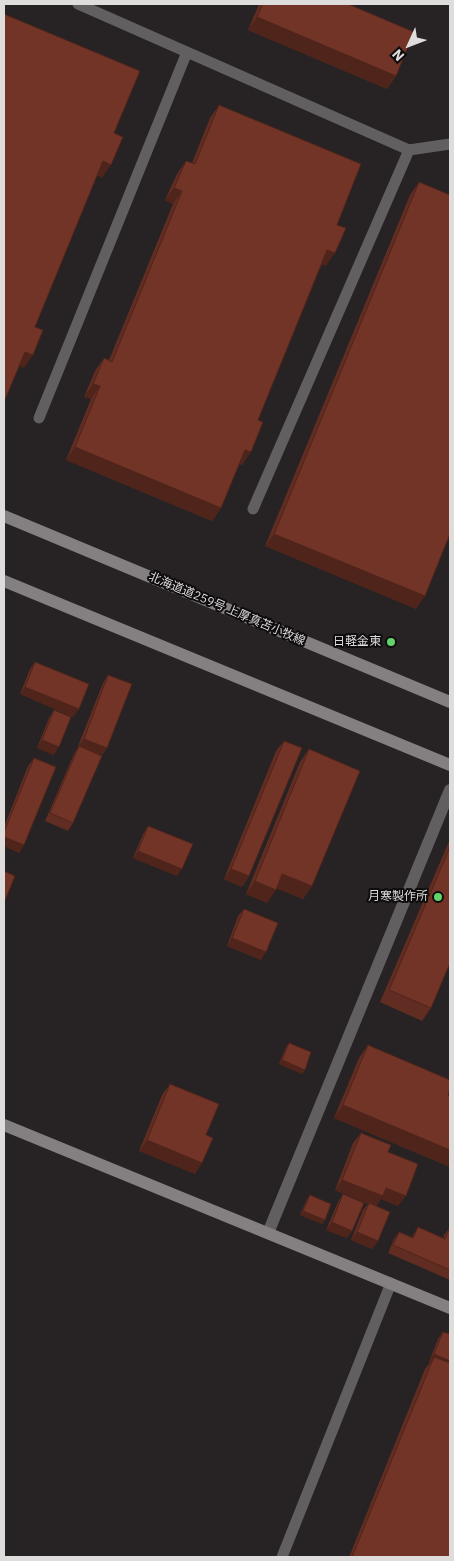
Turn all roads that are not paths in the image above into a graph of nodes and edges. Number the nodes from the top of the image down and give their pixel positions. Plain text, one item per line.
1 (78, 4) edge
2 (187, 52) junction
3 (450, 144) edge
4 (409, 150) junction
5 (39, 418) dead end
6 (253, 509) dead end
7 (4, 516) edge
8 (4, 581) edge
9 (450, 702) edge
10 (450, 765) edge
11 (450, 790) edge
12 (4, 1126) edge
13 (268, 1233) junction
14 (391, 1284) junction
15 (450, 1308) edge
16 (282, 1557) edge

1 - 2 lane
2 - 4 lane
2 - 5 lane
3 - 4 lane
4 - 6 lane
7 - 9 main road, 北海道道259号 上厚真苫小牧線
8 - 10 main road
11 - 13 street
12 - 13 main road
13 - 14 main road
14 - 15 main road
14 - 16 lane

